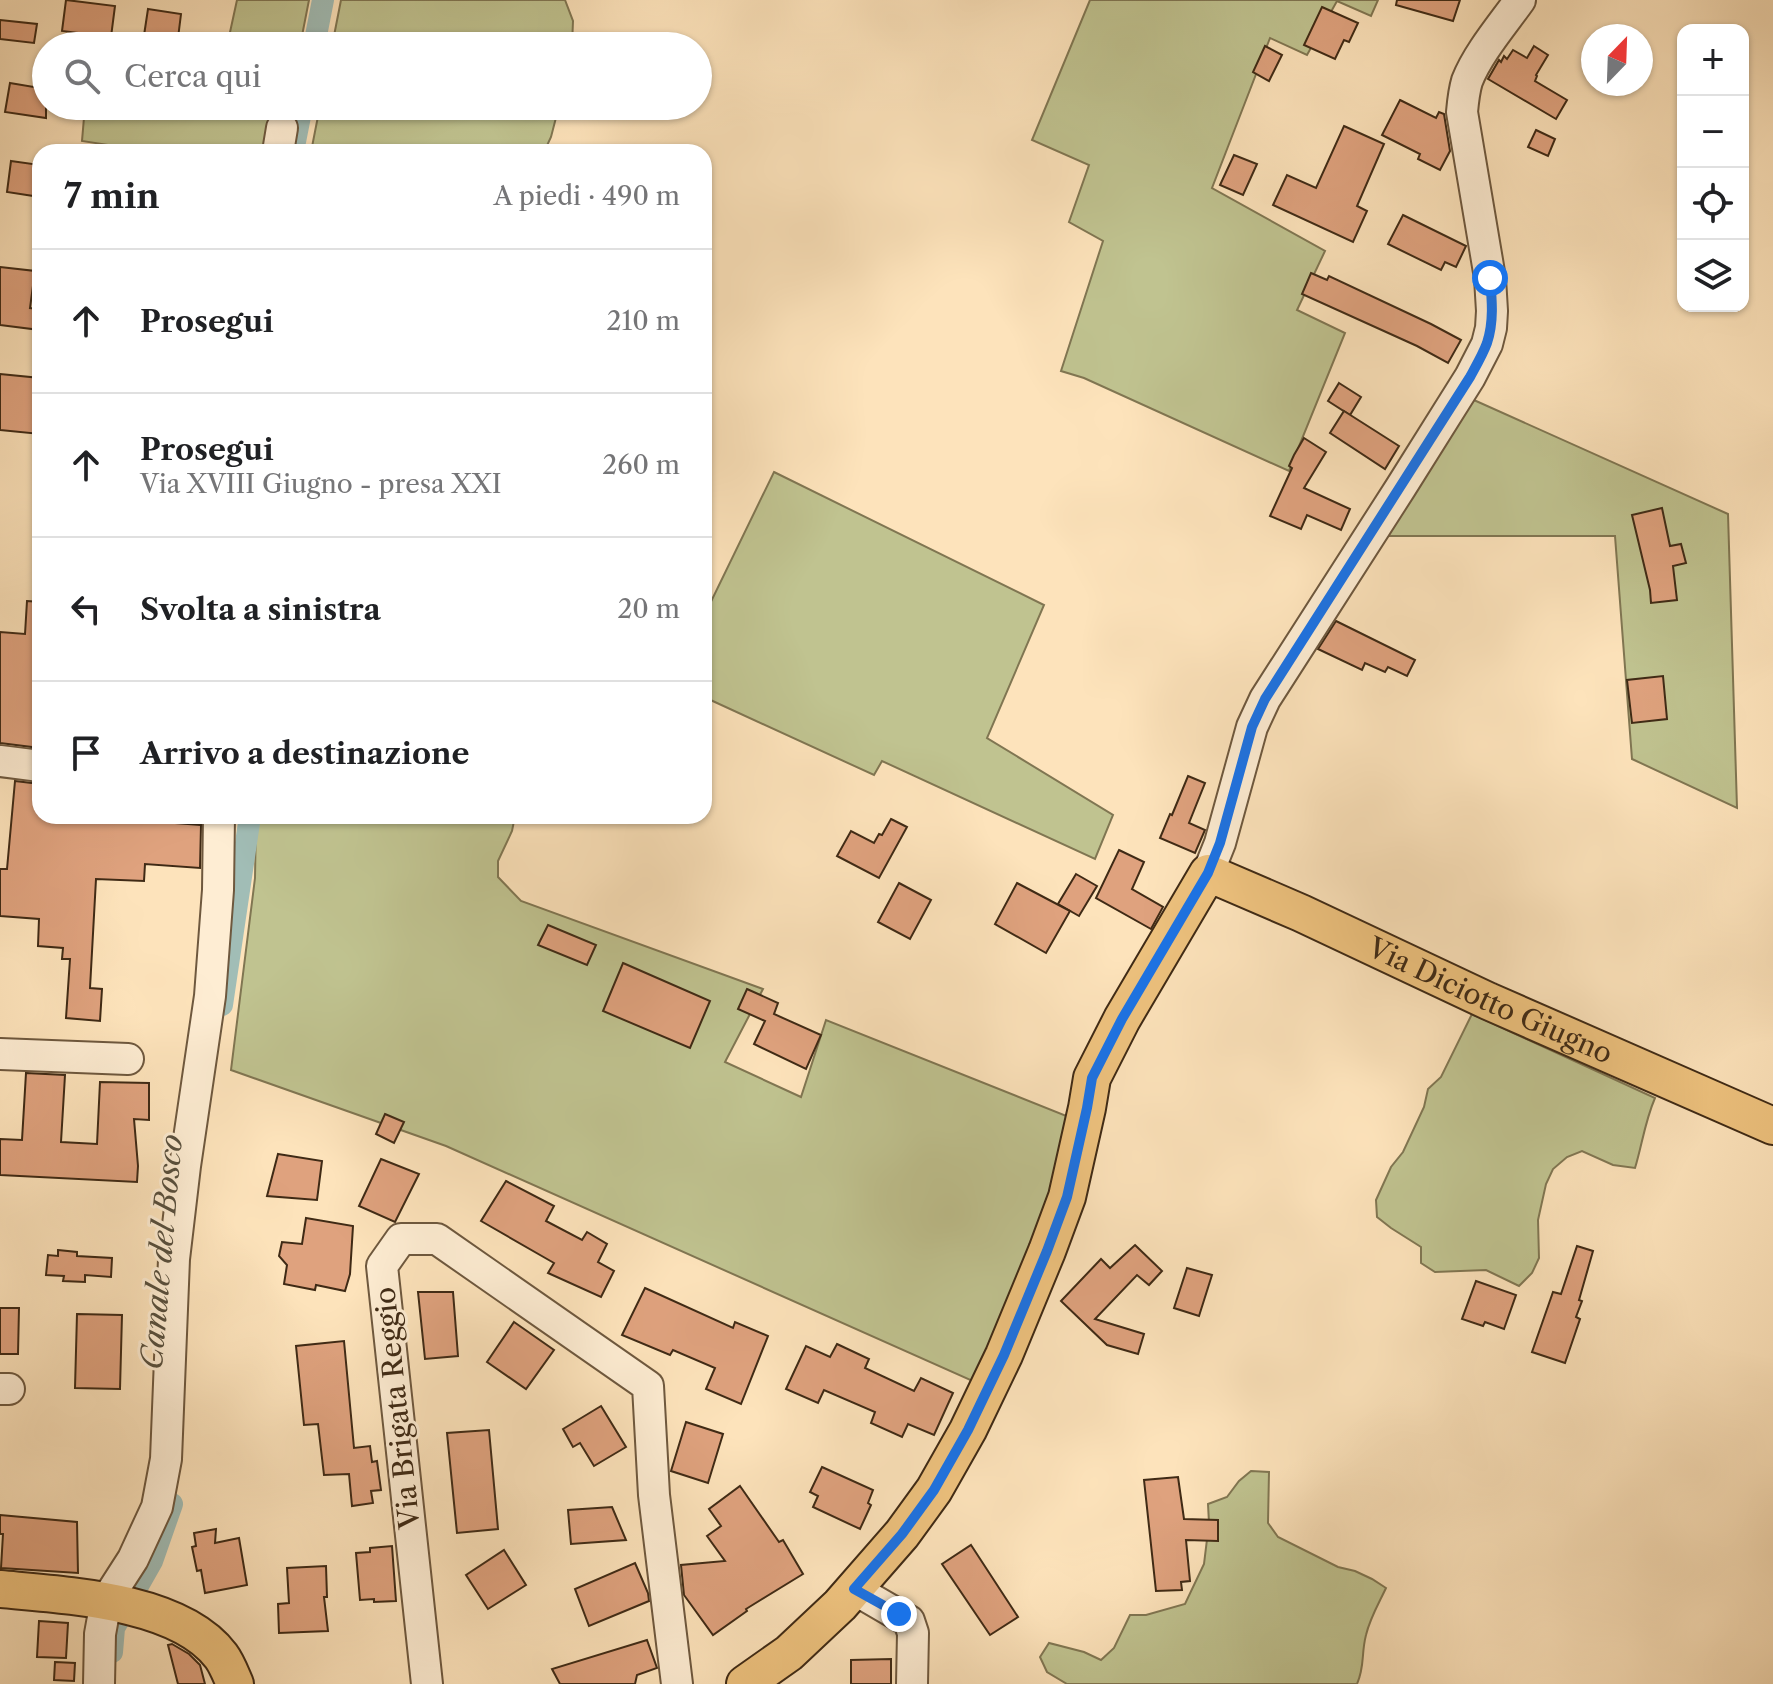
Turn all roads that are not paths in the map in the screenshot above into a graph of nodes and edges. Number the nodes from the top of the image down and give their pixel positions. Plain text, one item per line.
1 (1520, 0) edge
2 (0, 761) edge
3 (32, 765) edge
4 (219, 824) edge
5 (1208, 873) junction
6 (0, 1054) edge
7 (128, 1059) dead end
8 (1773, 1126) edge
9 (0, 1589) edge
10 (854, 1589) junction
11 (123, 1605) junction
12 (99, 1684) edge
13 (235, 1684) edge
14 (427, 1684) edge
15 (677, 1684) edge
16 (745, 1684) edge
17 (912, 1684) edge

1 - 5 street
2 - 3 street
4 - 11 street
5 - 8 main road, Via Diciotto Giugno
5 - 10 main road
6 - 7 street
9 - 11 main road
10 - 16 main road
10 - 17 street
11 - 12 street
11 - 13 main road
14 - 15 street, Via Brigata Reggio

